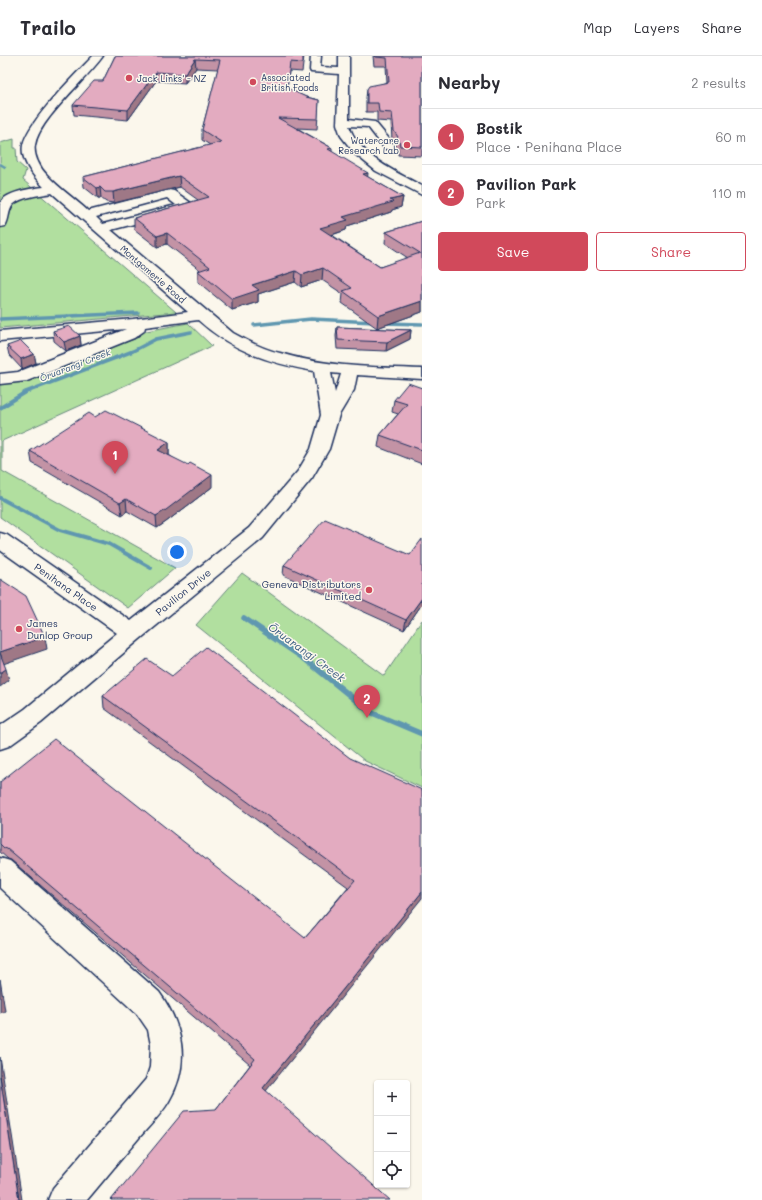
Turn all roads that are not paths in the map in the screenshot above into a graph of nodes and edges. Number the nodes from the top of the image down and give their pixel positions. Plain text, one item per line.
1 (98, 56) edge
2 (316, 56) edge
3 (334, 56) edge
4 (344, 56) edge
5 (344, 71) junction
6 (344, 122) junction
7 (389, 146) dead end
8 (54, 189) junction
9 (420, 189) edge
10 (85, 216) junction
11 (0, 223) edge
12 (100, 229) junction
13 (201, 315) junction
14 (172, 319) junction
15 (0, 336) edge
16 (322, 368) junction
17 (350, 370) junction
18 (422, 374) edge
19 (0, 379) edge
20 (330, 415) junction
21 (0, 540) edge
22 (132, 633) junction
23 (0, 740) edge
24 (0, 870) edge
25 (66, 1200) edge

1 - 8 street, Montgomerie Road
2 - 5 street
3 - 4 street
4 - 5 street
5 - 6 street
6 - 7 street
6 - 9 street
8 - 10 street, Montgomerie Road
8 - 11 street
10 - 12 street, Montgomerie Road
10 - 12 street
12 - 13 street, Montgomerie Road
13 - 14 street
13 - 16 street, Montgomerie Road
14 - 15 street
14 - 19 street
16 - 17 street, Montgomerie Road
16 - 20 street, Pavilion Drive
17 - 18 street, Montgomerie Road
17 - 20 street, Pavilion Drive
20 - 22 street, Pavilion Drive
21 - 22 street, Penihana Place
22 - 23 street, Pavilion Drive
24 - 25 street

